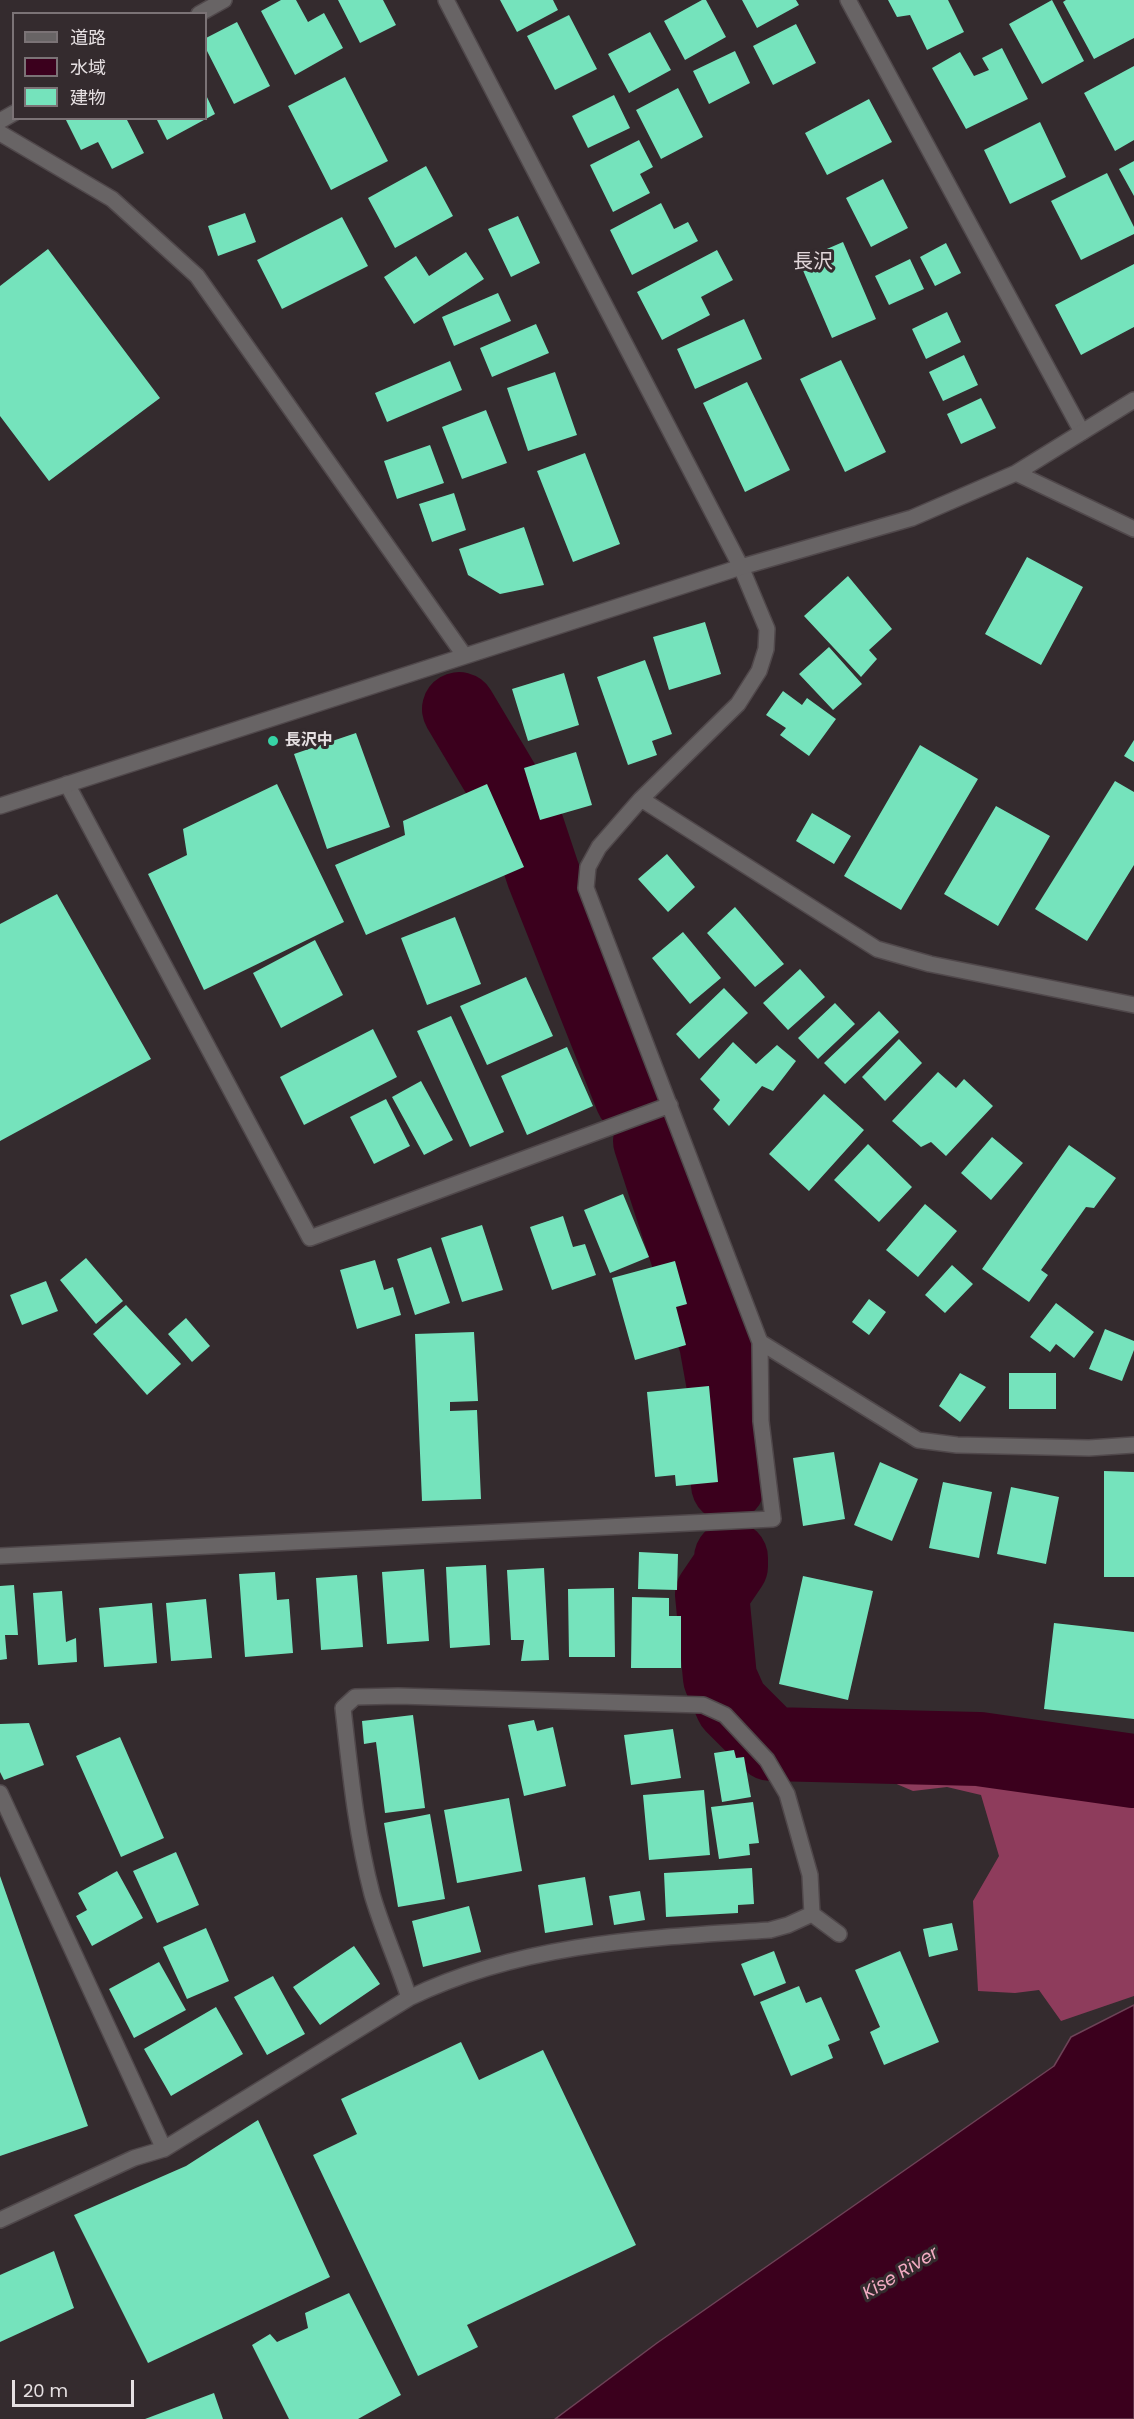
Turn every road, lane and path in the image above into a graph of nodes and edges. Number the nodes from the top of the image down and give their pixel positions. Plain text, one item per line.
1 (224, 0) edge
2 (446, 0) edge
3 (848, 0) edge
4 (203, 12) edge
5 (0, 134) edge
6 (1134, 400) edge
7 (1082, 432) junction
8 (1016, 473) junction
9 (1134, 529) edge
10 (741, 567) junction
11 (464, 655) junction
12 (67, 784) junction
13 (641, 799) junction
14 (0, 806) edge
15 (1134, 1005) edge
16 (670, 1105) junction
17 (760, 1342) junction
18 (1134, 1445) edge
19 (0, 1556) edge
20 (0, 1793) edge
21 (812, 1914) junction
22 (838, 1934) dead end
23 (409, 1998) junction
24 (164, 2149) junction
25 (0, 2220) edge

1 - 4 street
2 - 10 street
3 - 7 street
5 - 11 street
6 - 7 street
7 - 8 street
8 - 9 street
8 - 10 street
10 - 11 street
10 - 13 street
11 - 12 street
12 - 14 street
12 - 16 street
13 - 15 street
13 - 16 street
16 - 17 street
17 - 18 street
17 - 19 street
20 - 24 street
21 - 22 street
21 - 23 street
21 - 23 street
23 - 24 street
24 - 25 street

